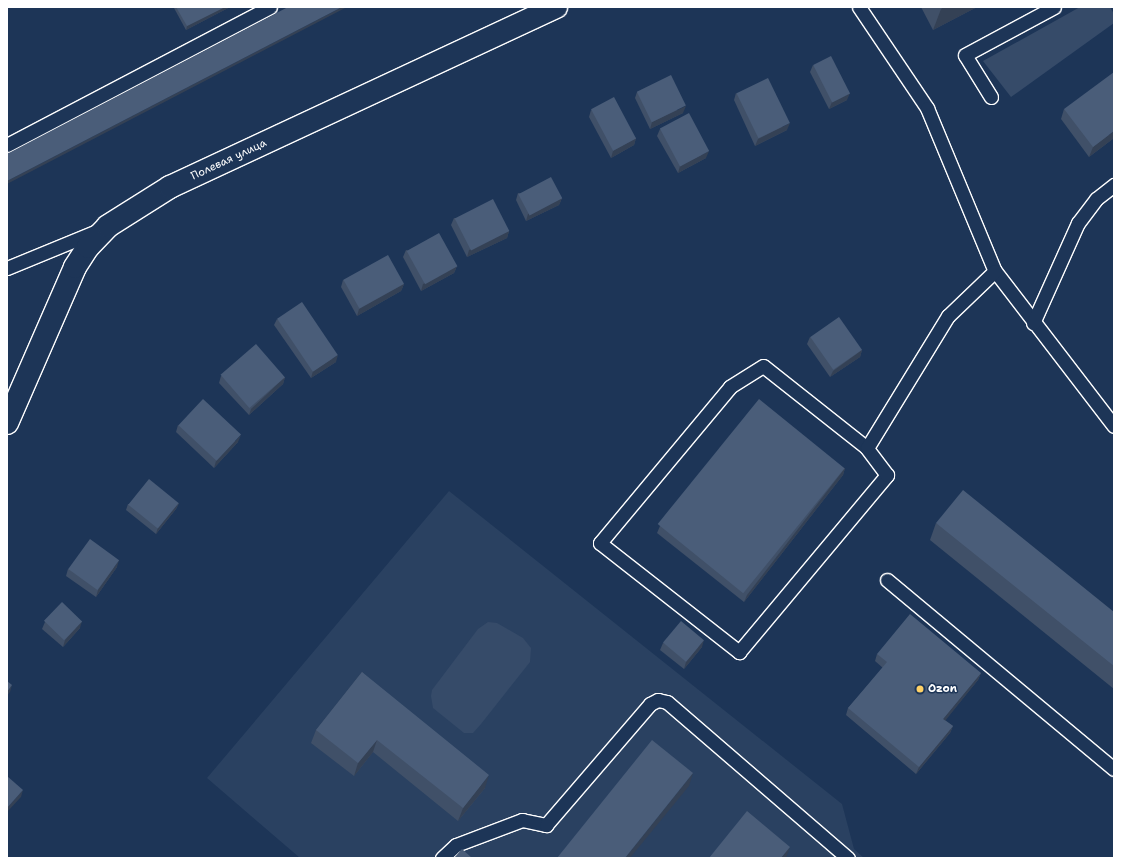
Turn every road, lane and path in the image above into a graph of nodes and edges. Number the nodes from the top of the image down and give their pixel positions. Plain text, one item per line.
1 (270, 7) edge
2 (556, 7) edge
3 (859, 7) edge
4 (1054, 7) edge
5 (991, 97) dead end
6 (7, 145) edge
7 (1114, 185) edge
8 (108, 226) junction
9 (7, 268) edge
10 (995, 271) junction
11 (1033, 323) junction
12 (7, 423) edge
13 (1114, 426) edge
14 (867, 448) junction
15 (887, 580) dead end
16 (1114, 769) edge
17 (442, 858) edge
18 (848, 858) edge

1 - 6 lane
2 - 8 street, Полевая улица
3 - 10 lane
4 - 5 lane
7 - 11 lane
8 - 9 lane
8 - 12 street, Полевая улица
10 - 11 lane
10 - 14 lane
11 - 13 lane
14 - 14 lane
15 - 16 lane
17 - 18 lane

